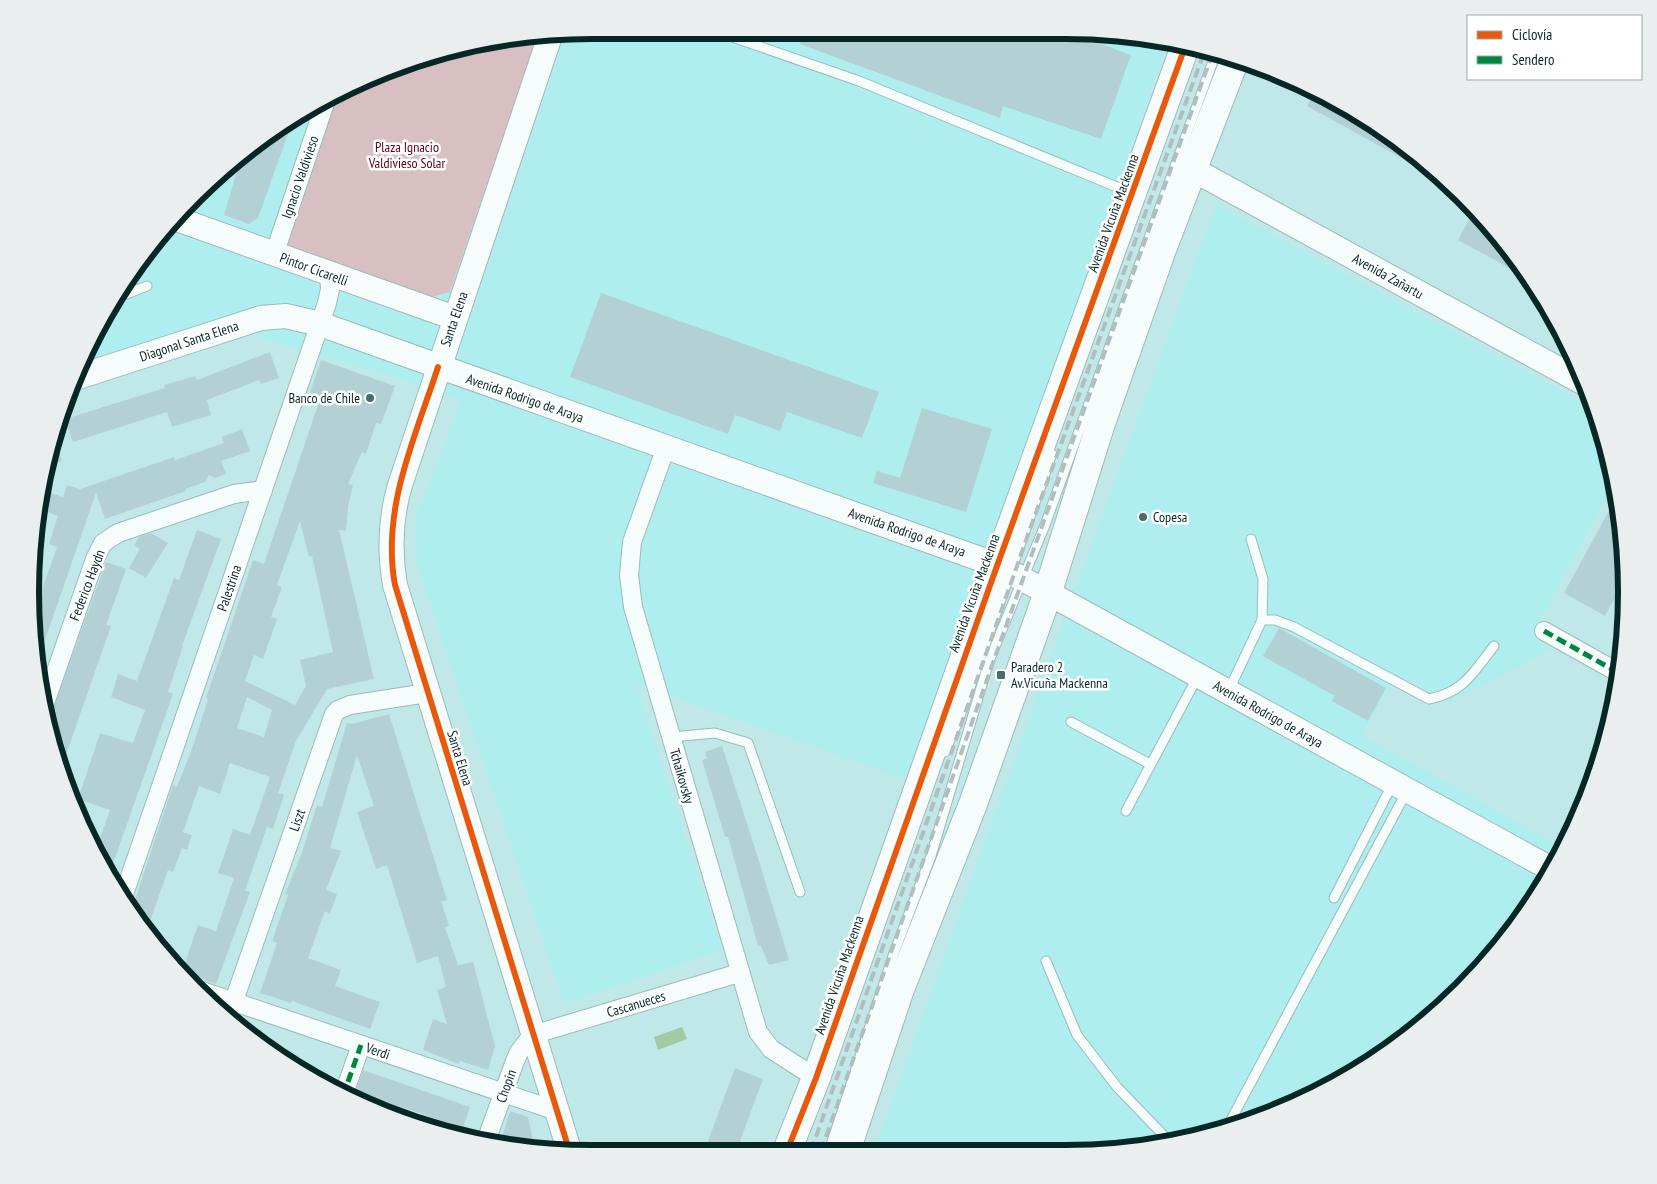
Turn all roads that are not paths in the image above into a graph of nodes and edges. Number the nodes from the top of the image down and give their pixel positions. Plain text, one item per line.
1 (738, 39) edge
2 (548, 41) edge
3 (1183, 52) edge
4 (1193, 54) edge
5 (1213, 60) edge
6 (1233, 65) edge
7 (1182, 84) dead end
8 (323, 109) edge
9 (1192, 168) junction
10 (1133, 194) junction
11 (182, 221) edge
12 (274, 255) junction
13 (329, 275) junction
14 (147, 286) dead end
15 (127, 293) edge
16 (455, 318) junction
17 (313, 322) junction
18 (438, 367) junction
19 (83, 375) edge
20 (1575, 378) edge
21 (1055, 445) dead end
22 (666, 447) junction
23 (263, 490) junction
24 (1251, 539) dead end
25 (1011, 572) junction
26 (1047, 593) junction
27 (1262, 620) junction
28 (1544, 631) dead end
29 (1494, 646) dead end
30 (1613, 670) edge
31 (1198, 676) junction
32 (1228, 692) junction
33 (427, 693) junction
34 (48, 694) edge
35 (1071, 722) dead end
36 (671, 737) junction
37 (1150, 764) junction
38 (940, 765) dead end
39 (1400, 787) junction
40 (1126, 810) dead end
41 (1545, 867) edge
42 (126, 889) edge
43 (800, 892) dead end
44 (1334, 898) dead end
45 (1046, 961) dead end
46 (739, 973) junction
47 (231, 1010) edge
48 (532, 1035) junction
49 (360, 1045) junction
50 (822, 1080) junction
51 (346, 1087) edge
52 (503, 1093) junction
53 (557, 1111) junction
54 (1231, 1119) edge
55 (488, 1136) edge
56 (1165, 1136) edge
57 (567, 1144) edge
58 (790, 1145) edge
59 (831, 1145) edge
60 (848, 1145) edge

1 - 10 lane
2 - 16 main road, Santa Elena
3 - 10 main road, Avenida Vicuña Mackenna
4 - 7 lane
5 - 25 lane
6 - 9 main road
8 - 12 street, Ignacio Valdivieso
9 - 20 main road, Avenida Zañartu
9 - 26 main road
10 - 25 main road, Avenida Vicuña Mackenna
11 - 12 main road, Pintor Cicarelli
12 - 13 main road, Pintor Cicarelli
13 - 16 main road, Pintor Cicarelli
13 - 17 street, Palestrina
14 - 15 lane
16 - 18 main road, Santa Elena
17 - 18 main road, Avenida Rodrigo de Araya
17 - 19 main road, Diagonal Santa Elena
17 - 23 street, Palestrina
18 - 22 main road, Avenida Rodrigo de Araya
18 - 33 main road, Santa Elena
21 - 25 lane
22 - 25 main road, Avenida Rodrigo de Araya
22 - 36 street, Tchaikovsky
23 - 34 street, Federico Haydn
23 - 42 street, Palestrina
24 - 27 lane
25 - 26 main road, Avenida Rodrigo de Araya
25 - 38 lane
25 - 50 main road, Avenida Vicuña Mackenna
25 - 59 lane
26 - 31 main road, Avenida Rodrigo de Araya
26 - 60 main road
27 - 29 lane
27 - 32 lane
28 - 30 street
31 - 32 main road, Avenida Rodrigo de Araya
31 - 37 lane
32 - 39 main road, Avenida Rodrigo de Araya
33 - 47 street, Liszt
33 - 48 main road, Santa Elena
35 - 37 lane
36 - 43 lane
36 - 46 street, Tchaikovsky
37 - 40 lane
39 - 41 main road, Avenida Rodrigo de Araya
39 - 44 lane
39 - 54 lane
45 - 56 lane
46 - 48 street, Cascanueces
46 - 50 street, Tchaikovsky
47 - 49 street, Verdi
48 - 52 street, Chopin
48 - 53 main road, Santa Elena
49 - 51 street
49 - 52 street, Verdi
50 - 58 main road, Avenida Vicuña Mackenna
52 - 53 street, Verdi
52 - 55 street, Chopin
53 - 57 main road, Santa Elena

